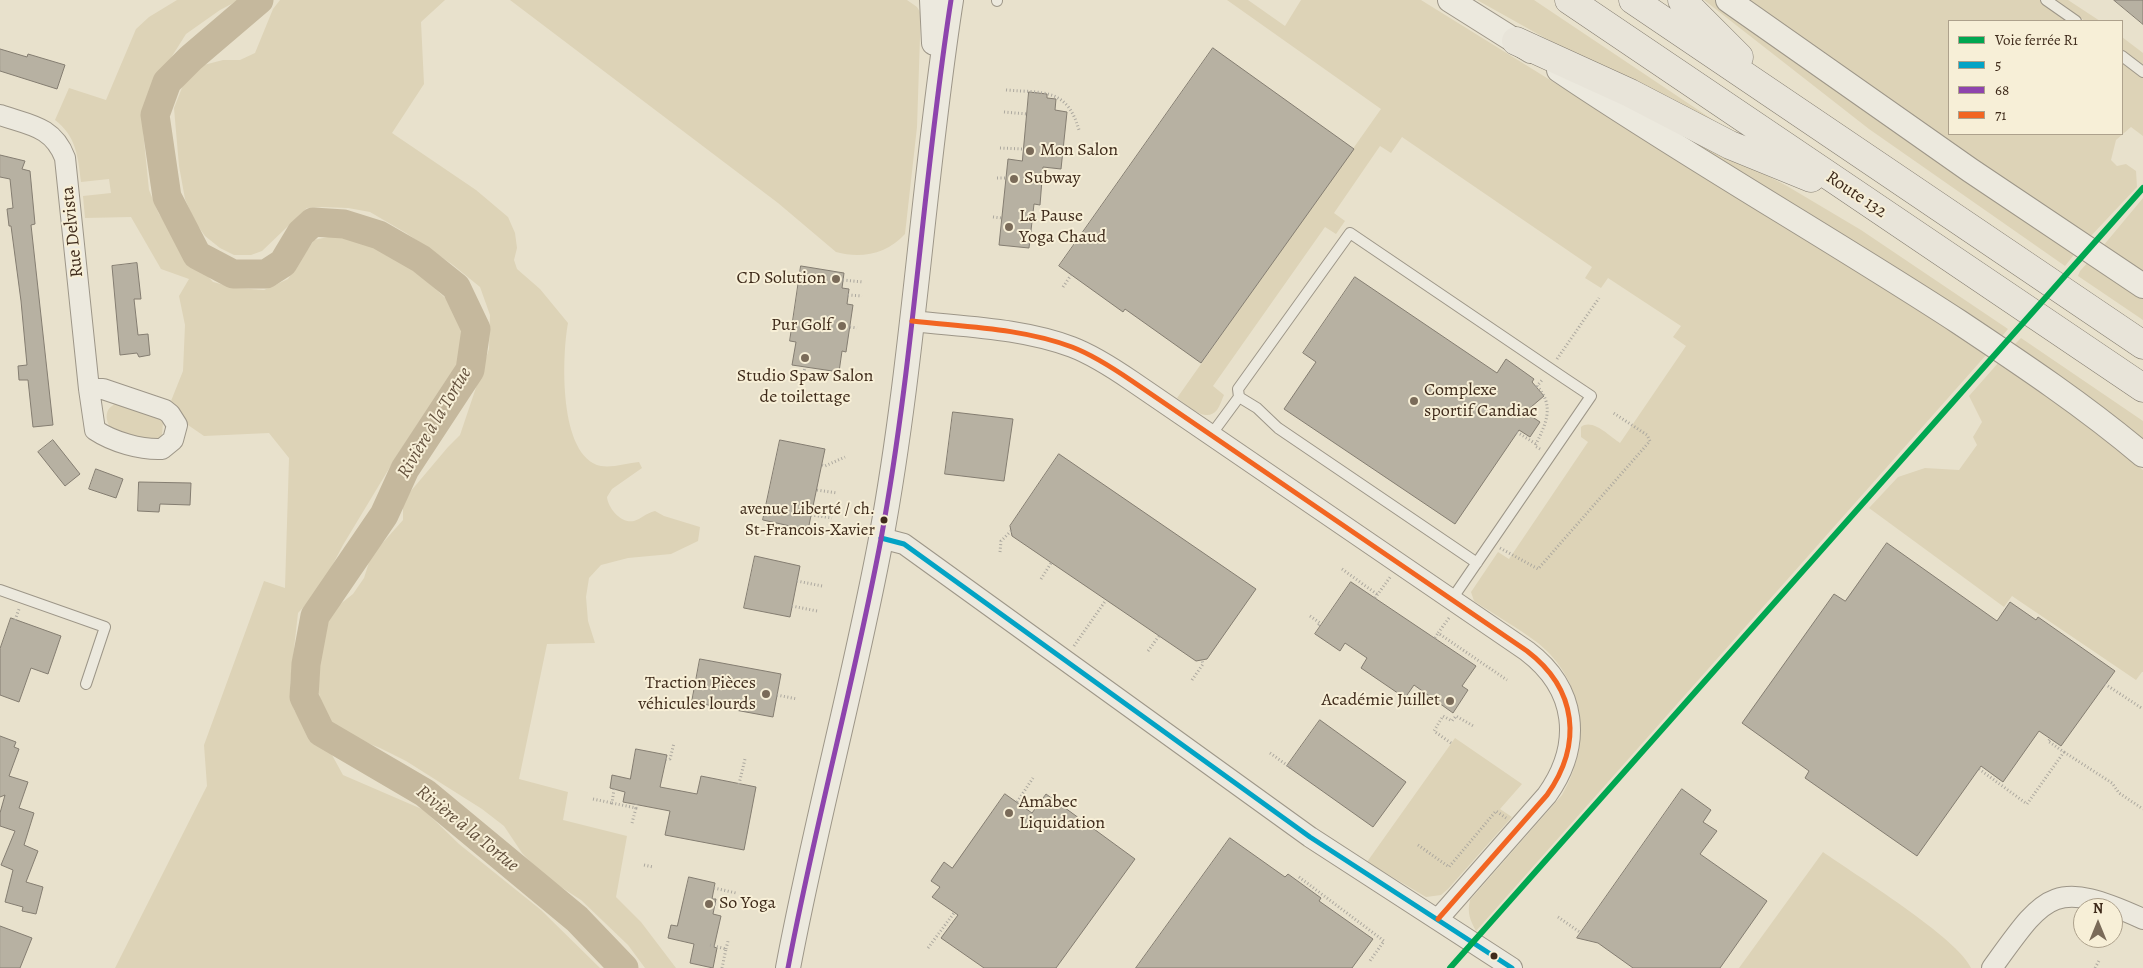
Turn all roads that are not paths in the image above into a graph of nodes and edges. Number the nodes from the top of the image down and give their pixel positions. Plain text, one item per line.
1 (932, 0) edge
2 (951, 0) edge
3 (1450, 0) edge
4 (1569, 0) edge
5 (1633, 0) edge
6 (1682, 0) edge
7 (1728, 0) edge
8 (2046, 0) edge
9 (2075, 20) edge
10 (1516, 41) junction
11 (2123, 57) edge
12 (2143, 72) edge
13 (1786, 104) junction
14 (934, 110) junction
15 (0, 115) edge
16 (1861, 198) junction
17 (2143, 286) edge
18 (912, 321) junction
19 (2143, 344) edge
20 (2143, 388) edge
21 (89, 389) dead end
22 (1239, 397) junction
23 (1211, 435) junction
24 (2143, 455) edge
25 (881, 538) junction
26 (1477, 563) junction
27 (0, 590) edge
28 (1452, 607) junction
29 (86, 684) dead end
30 (1438, 919) junction
31 (2143, 919) edge
32 (788, 968) edge
33 (1512, 968) edge
34 (1992, 968) edge

1 - 14 street
2 - 14 street
3 - 10 street
4 - 16 highway, Route 132
5 - 13 highway, Route 132
6 - 13 highway
7 - 17 street
8 - 9 lane
10 - 16 highway
10 - 24 street
11 - 12 lane
13 - 19 highway, Route 132
14 - 18 street
15 - 21 street, Rue Delvista
16 - 20 highway, Route 132
18 - 23 street
18 - 25 street
22 - 23 lane
22 - 26 lane
22 - 26 lane
23 - 28 street
25 - 30 street
25 - 32 street
26 - 28 lane
27 - 29 lane
28 - 30 street
30 - 33 street
31 - 34 street

